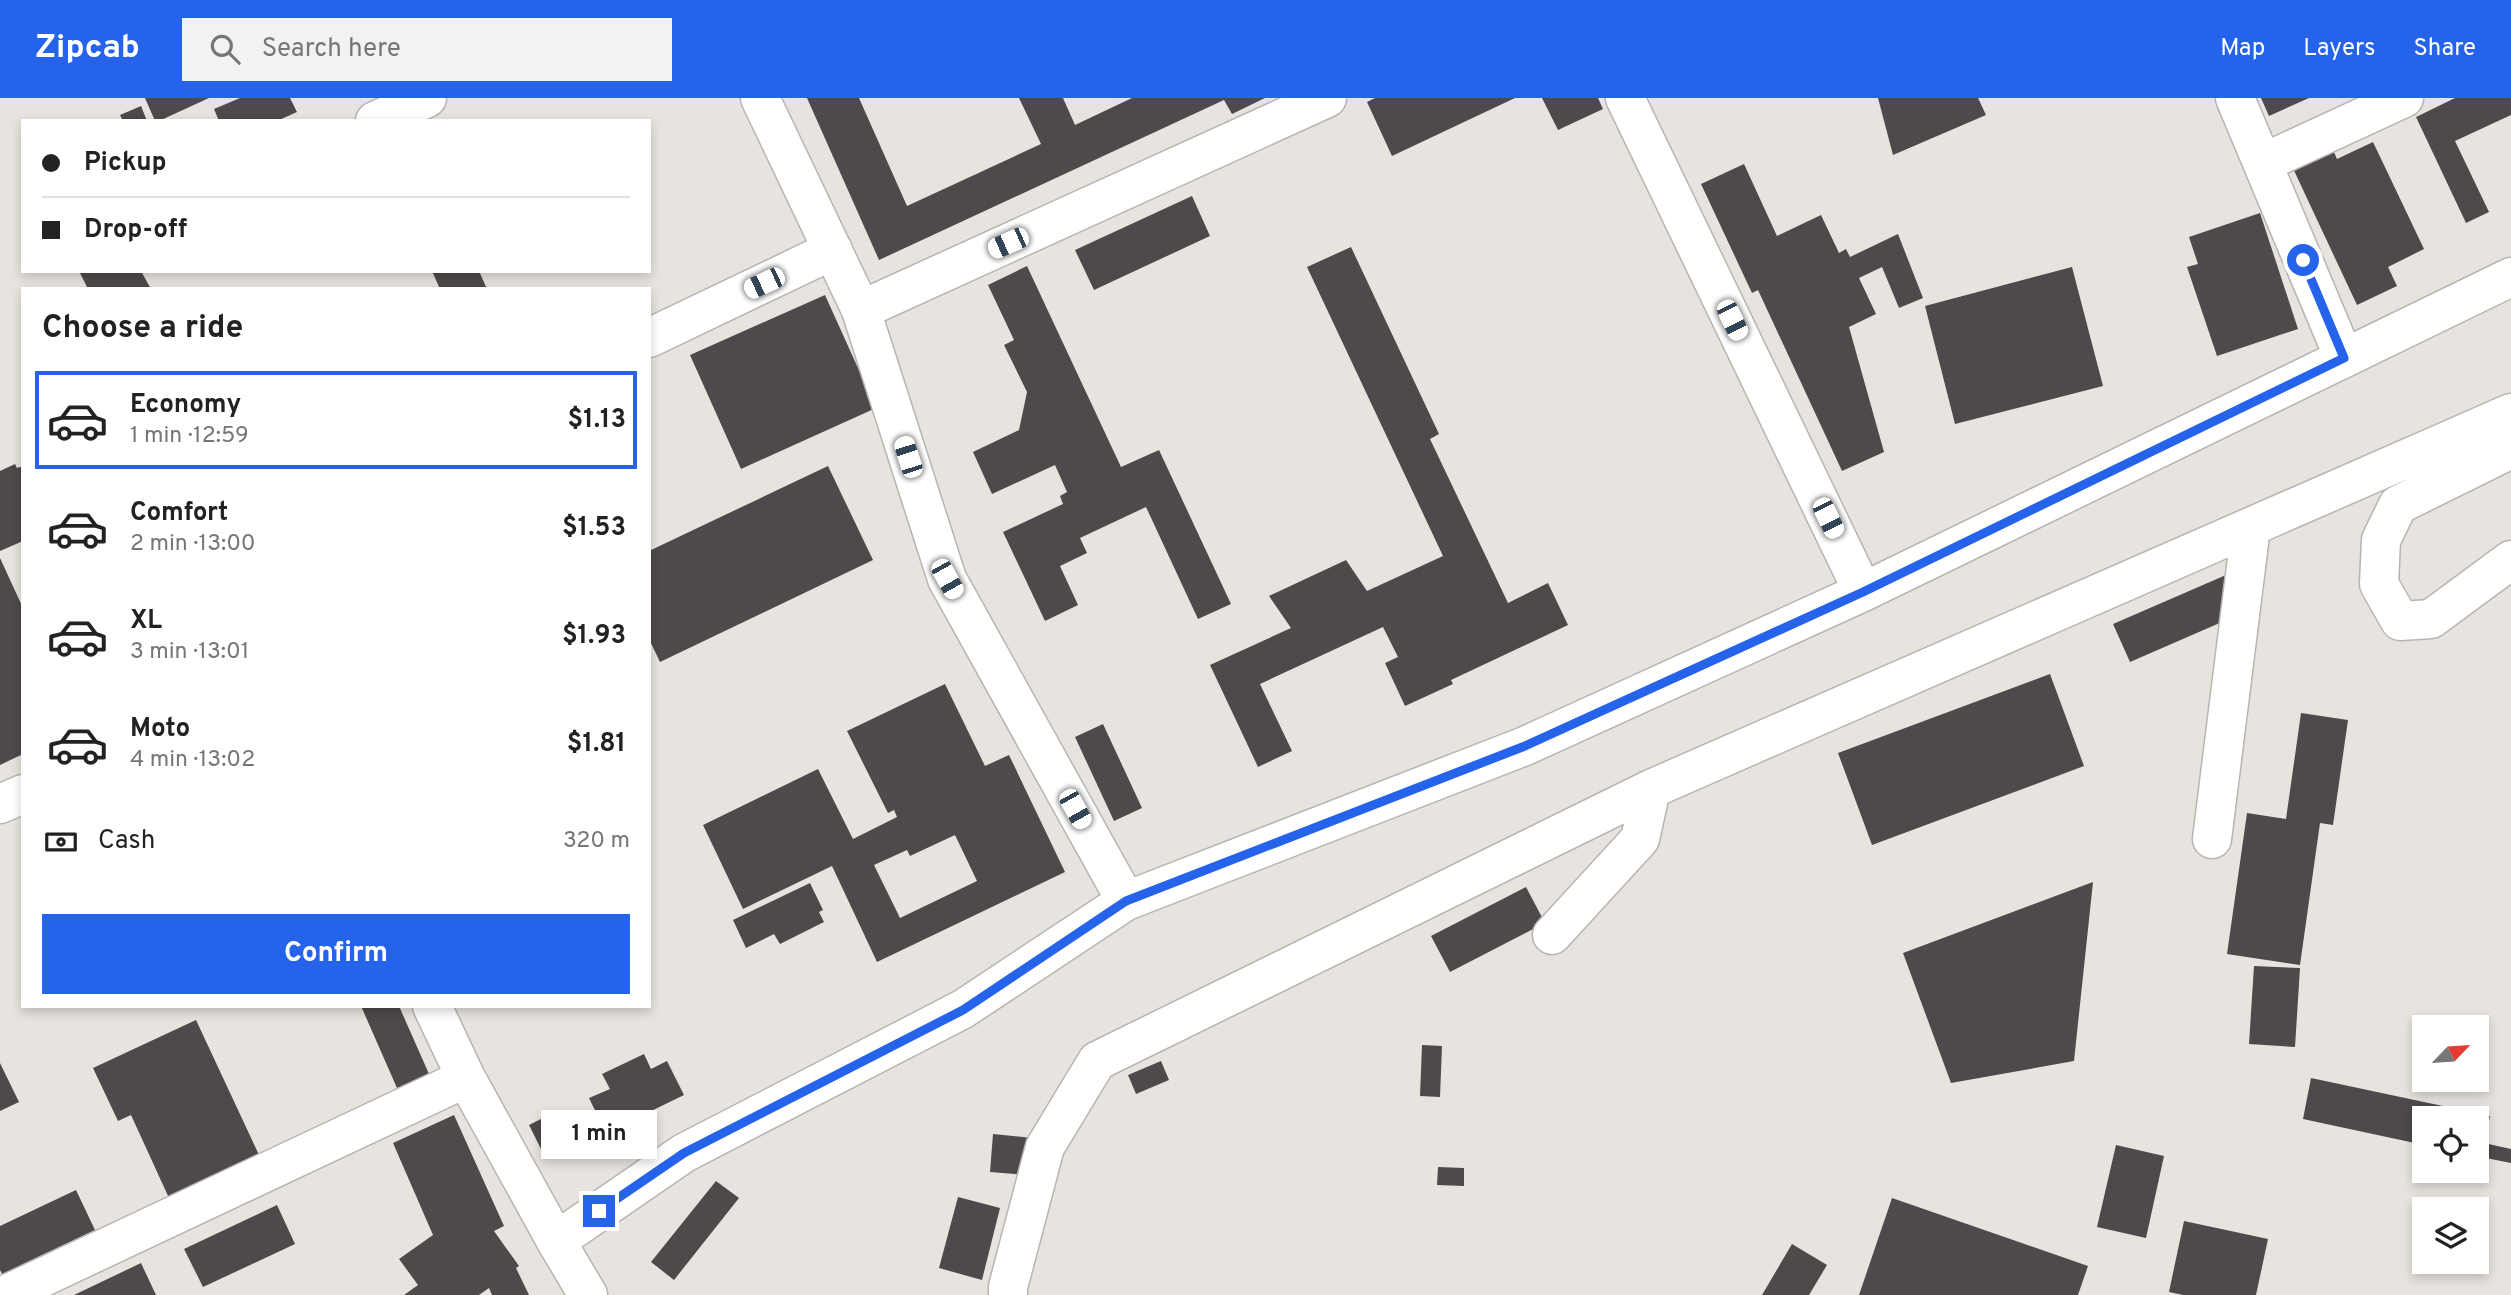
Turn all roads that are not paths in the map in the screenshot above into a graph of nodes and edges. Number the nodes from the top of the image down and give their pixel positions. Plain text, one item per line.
1 (427, 98) edge
2 (760, 98) edge
3 (1327, 98) edge
4 (1625, 98) edge
5 (2235, 98) edge
6 (2404, 98) edge
7 (380, 119) edge
8 (2263, 163) junction
9 (834, 250) junction
10 (2511, 278) edge
11 (860, 310) junction
12 (651, 337) edge
13 (2344, 358) junction
14 (2511, 412) edge
15 (2511, 449) edge
16 (2250, 527) junction
17 (2511, 560) edge
18 (1863, 592) junction
19 (1651, 789) junction
20 (21, 795) edge
21 (0, 804) edge
22 (2212, 839) dead end
23 (1126, 901) junction
24 (1552, 935) dead end
25 (433, 1008) edge
26 (467, 1078) junction
27 (556, 1241) junction
28 (5, 1295) edge
29 (588, 1295) edge
30 (1008, 1295) edge

1 - 7 street
2 - 9 street
3 - 11 street
4 - 18 street
5 - 8 street
6 - 8 street
8 - 13 street
9 - 11 street
9 - 12 street
10 - 13 street
11 - 23 street
13 - 18 street
14 - 16 street
15 - 17 street
16 - 19 street
16 - 22 street
18 - 23 street
19 - 24 street
19 - 30 street
20 - 21 street
23 - 27 street
25 - 26 street
26 - 27 street
26 - 28 street
27 - 29 street

